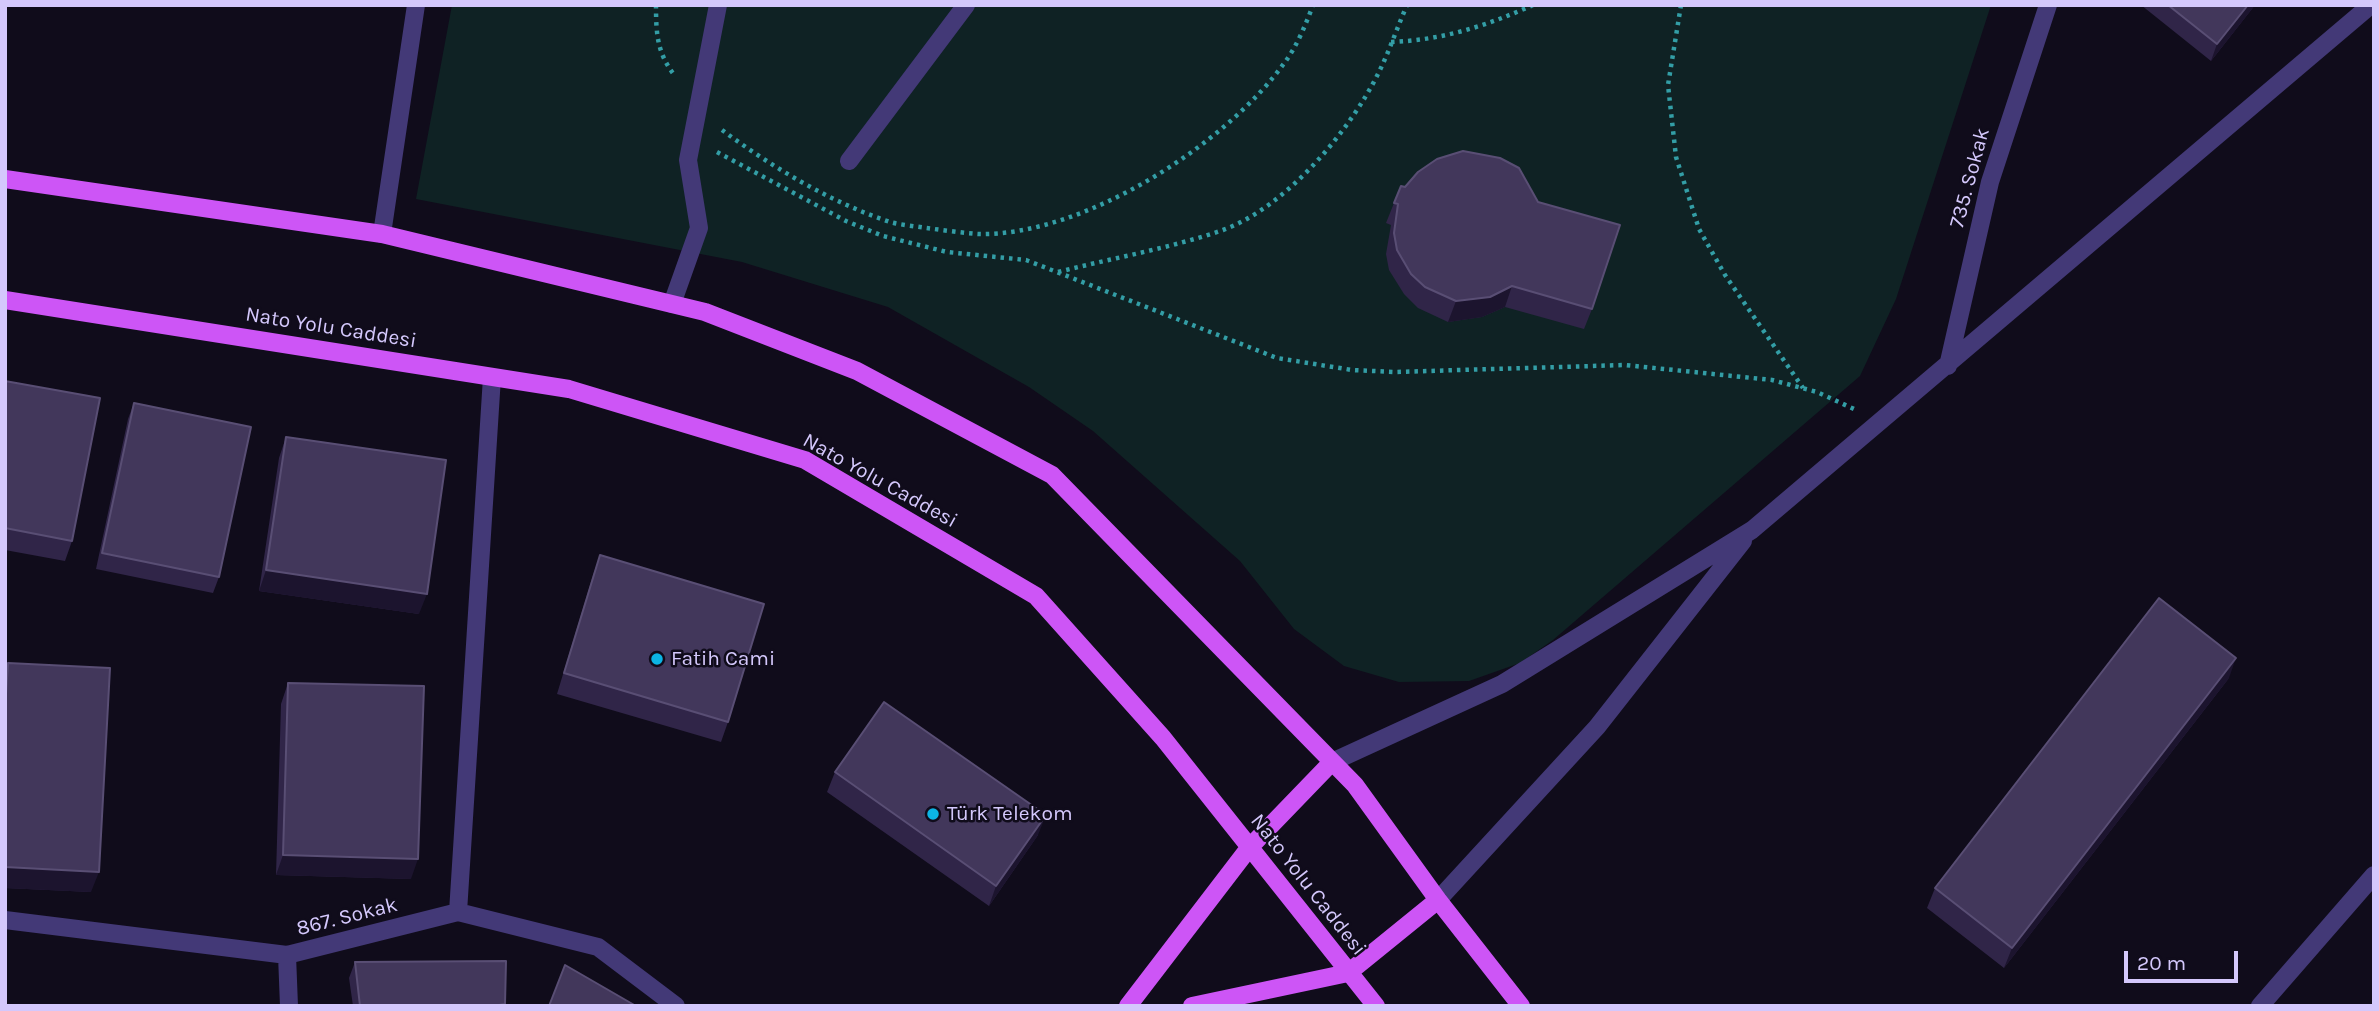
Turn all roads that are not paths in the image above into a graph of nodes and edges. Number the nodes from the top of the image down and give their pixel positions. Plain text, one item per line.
1 (416, 5) edge
2 (718, 5) edge
3 (967, 5) edge
4 (2048, 5) edge
5 (2371, 5) edge
6 (849, 161) dead end
7 (5, 179) edge
8 (382, 234) junction
9 (5, 300) edge
10 (672, 304) junction
11 (1948, 366) junction
12 (492, 377) junction
13 (1752, 530) junction
14 (1332, 762) junction
15 (1250, 848) junction
16 (2374, 874) edge
17 (1438, 900) junction
18 (458, 912) junction
19 (5, 920) edge
20 (287, 956) junction
21 (1348, 973) junction
22 (289, 1006) edge
23 (676, 1006) edge
24 (1128, 1006) edge
25 (1192, 1006) edge
26 (1376, 1006) edge
27 (1521, 1006) edge
28 (2260, 1006) edge

1 - 8 street
2 - 10 street
3 - 6 street
4 - 11 street, 735. Sokak
5 - 11 street
7 - 8 main road
8 - 10 main road
9 - 12 main road, Nato Yolu Caddesi
10 - 14 main road
11 - 13 street
12 - 15 main road, Nato Yolu Caddesi
12 - 18 street
13 - 14 street
13 - 17 street
14 - 15 main road
14 - 17 main road
15 - 21 main road, Nato Yolu Caddesi
15 - 24 main road
16 - 28 street
17 - 21 main road
17 - 27 main road
18 - 20 street, 867. Sokak
18 - 23 street, 867. Sokak
19 - 20 street, 867. Sokak
20 - 22 street
21 - 25 main road
21 - 26 main road, Nato Yolu Caddesi

